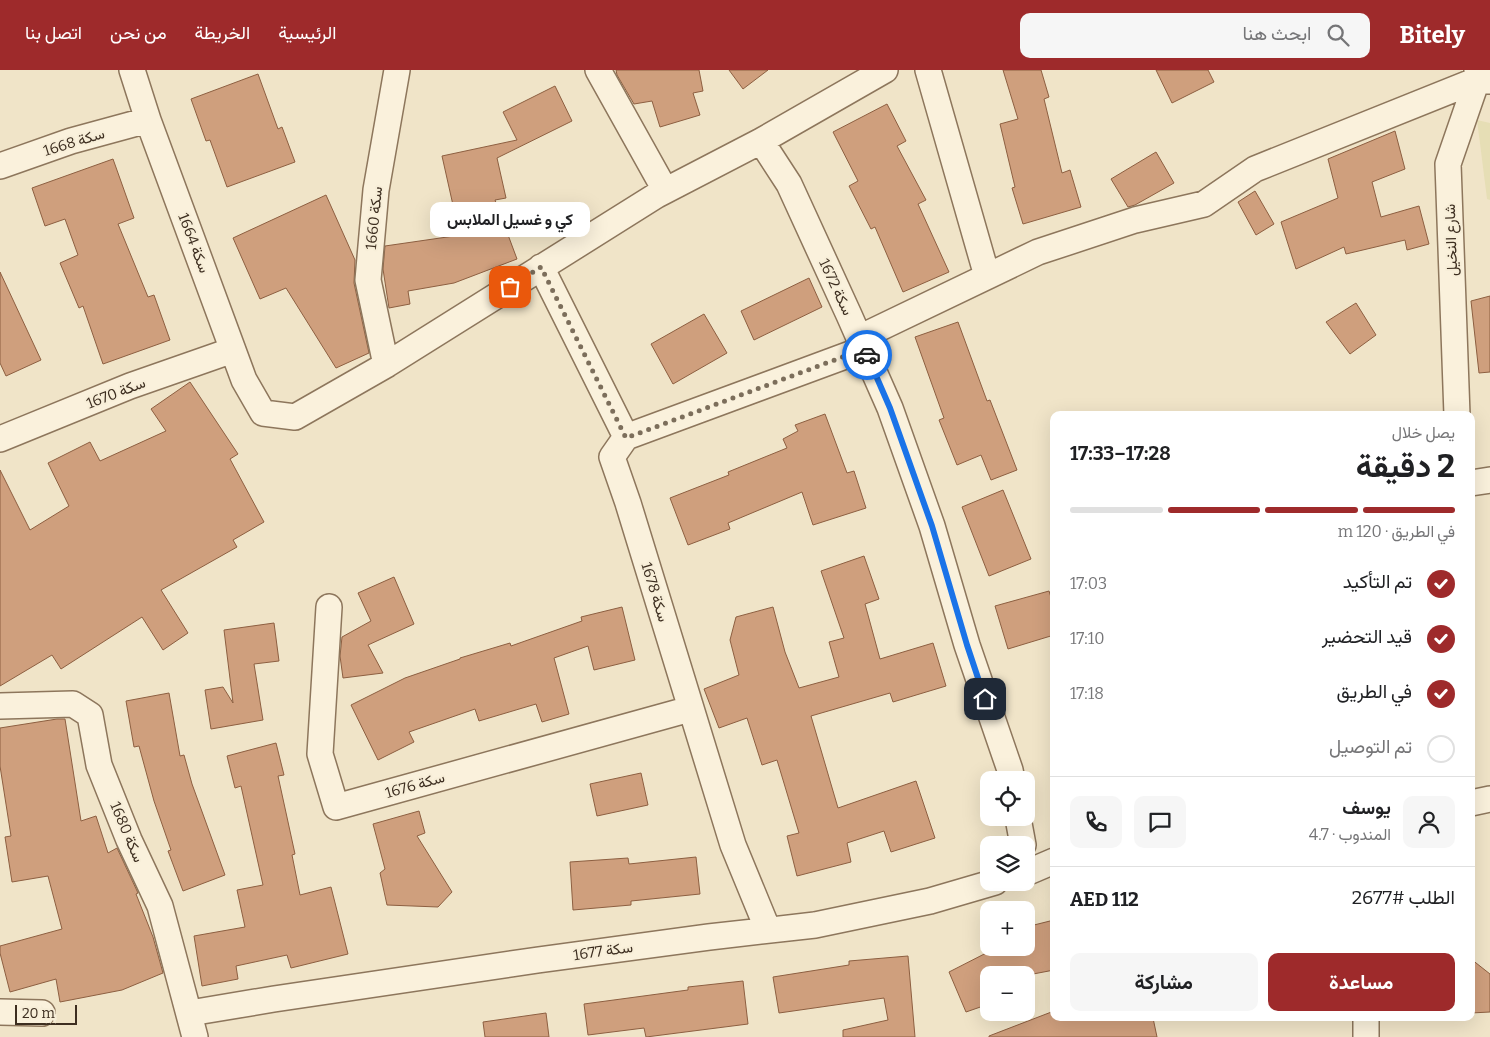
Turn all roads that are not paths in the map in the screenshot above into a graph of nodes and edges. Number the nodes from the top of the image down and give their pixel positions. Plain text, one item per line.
1 (132, 70) edge
2 (396, 70) edge
3 (598, 70) edge
4 (885, 70) edge
5 (928, 70) edge
6 (1481, 77) edge
7 (148, 120) junction
8 (761, 141) junction
9 (0, 166) edge
10 (665, 190) junction
11 (541, 267) junction
12 (987, 276) junction
13 (862, 343) junction
14 (233, 350) junction
15 (386, 365) junction
16 (1458, 411) edge
17 (626, 438) junction
18 (0, 440) edge
19 (1490, 480) edge
20 (1475, 482) edge
21 (329, 607) dead end
22 (0, 706) edge
23 (690, 709) junction
24 (1010, 771) edge
25 (1490, 800) edge
26 (1475, 802) edge
27 (1050, 862) edge
28 (1035, 867) edge
29 (980, 886) edge
30 (768, 930) junction
31 (0, 1012) edge
32 (200, 1012) junction
33 (42, 1013) dead end
34 (1366, 1021) edge
35 (195, 1037) edge
36 (1366, 1037) edge

1 - 7 street, سكة 1664
2 - 15 street, سكة 1660
3 - 10 street
4 - 8 street
5 - 12 street
6 - 12 street
6 - 16 street, شارع النخيل
7 - 9 street, سكة 1668
7 - 14 street, سكة 1664
8 - 10 street
8 - 13 street, سكة 1672
10 - 11 street
11 - 15 street
11 - 17 street
12 - 13 street
13 - 17 street
13 - 24 street, سكة 1672
14 - 15 street, سكة 1664
14 - 18 street, سكة 1670
17 - 23 street, سكة 1678
19 - 20 street
21 - 23 street, سكة 1676
22 - 32 street, سكة 1680
23 - 30 street, سكة 1678
25 - 26 street
27 - 28 street
29 - 30 street, سكة 1677
30 - 32 street, سكة 1677
31 - 33 street
32 - 35 street, سكة 1680
34 - 36 street

